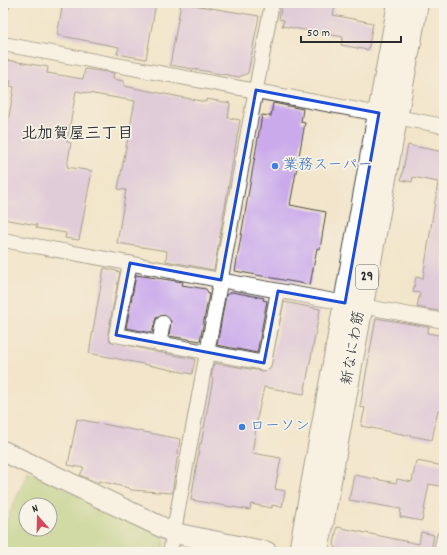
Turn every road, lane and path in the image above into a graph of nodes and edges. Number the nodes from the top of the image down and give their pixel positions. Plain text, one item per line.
1 (272, 3) edge
2 (399, 3) edge
3 (417, 3) edge
4 (3, 44) edge
5 (256, 90) junction
6 (387, 115) junction
7 (444, 126) edge
8 (3, 240) edge
9 (130, 263) junction
10 (221, 280) junction
11 (278, 291) junction
12 (353, 304) junction
13 (444, 321) edge
14 (163, 323) dead end
15 (159, 344) junction
16 (207, 352) junction
17 (3, 451) edge
18 (444, 537) edge
19 (172, 543) edge
20 (267, 552) edge
21 (300, 552) edge
22 (317, 552) edge
23 (441, 552) edge

1 - 5 street
2 - 6 main road, 新なにわ筋 / 29
3 - 6 main road, 新なにわ筋 / 29
4 - 5 street
5 - 6 street
5 - 10 street
6 - 7 street
6 - 12 main road, 新なにわ筋 / 29
8 - 9 street
9 - 10 street
9 - 15 street
10 - 11 street
10 - 16 street
11 - 12 street
11 - 16 street
12 - 13 street
12 - 21 main road, 新なにわ筋 / 29
12 - 22 main road, 新なにわ筋 / 29
14 - 15 street
15 - 16 street
16 - 19 street
17 - 19 street
18 - 23 street
19 - 20 street

